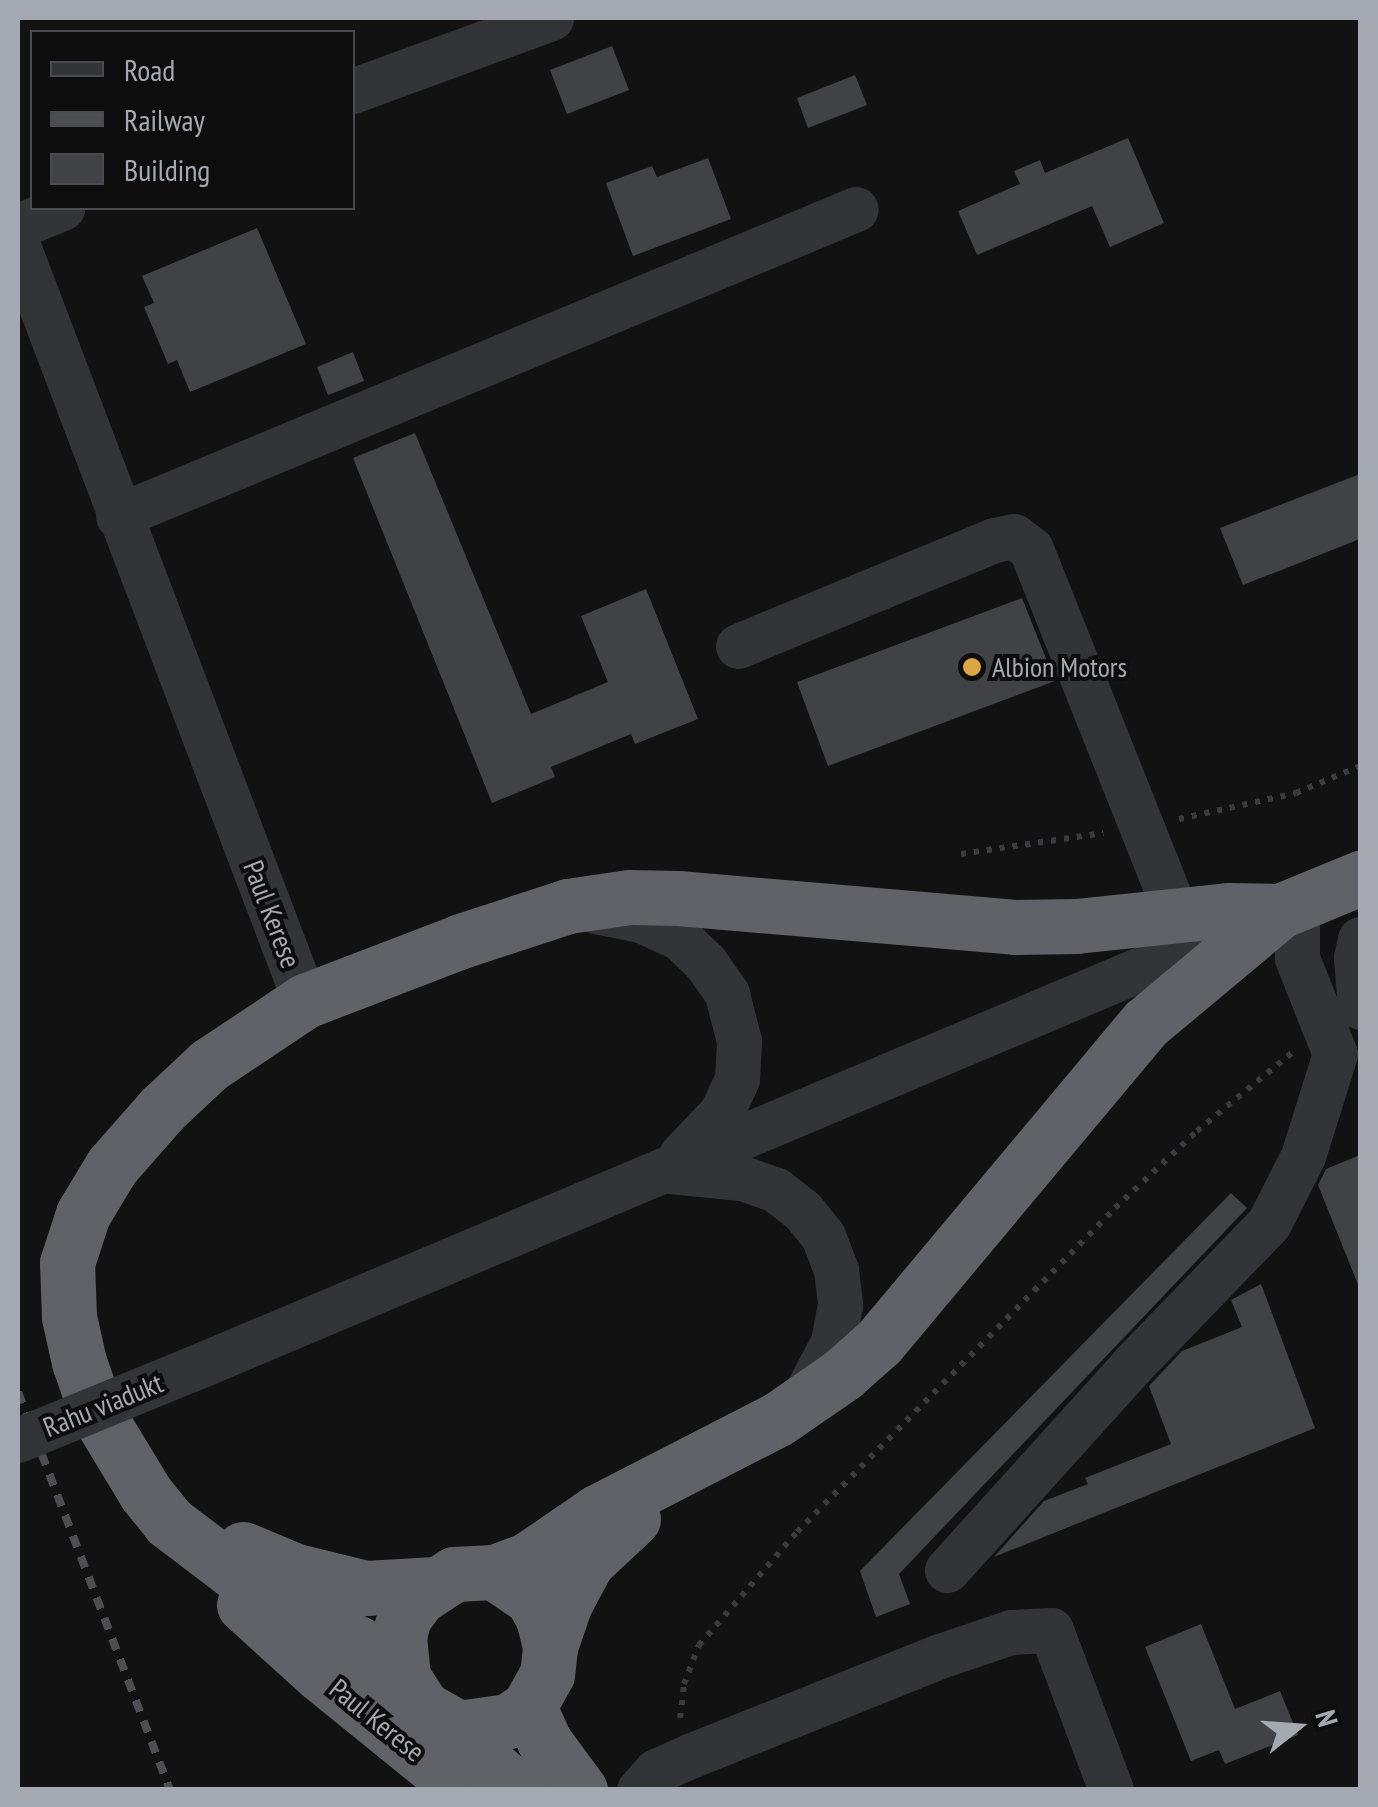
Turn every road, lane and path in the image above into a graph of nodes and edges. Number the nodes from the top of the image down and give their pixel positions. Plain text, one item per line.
1 (550, 18) edge
2 (355, 89) edge
3 (856, 209) dead end
4 (57, 210) edge
5 (18, 226) edge
6 (18, 246) edge
7 (118, 516) junction
8 (738, 646) dead end
9 (1358, 888) edge
10 (568, 906) junction
11 (1177, 916) junction
12 (1280, 929) junction
13 (1360, 939) edge
14 (306, 1001) junction
15 (1346, 1033) edge
16 (663, 1170) junction
17 (803, 1399) junction
18 (18, 1440) edge
19 (717, 1452) junction
20 (161, 1512) junction
21 (947, 1570) dead end
22 (494, 1572) junction
23 (435, 1584) junction
24 (550, 1647) junction
25 (403, 1676) junction
26 (528, 1707) junction
27 (438, 1720) junction
28 (690, 1756) junction
29 (462, 1790) edge
30 (518, 1790) edge
31 (580, 1790) edge
32 (639, 1790) edge
33 (1110, 1790) edge

1 - 2 street
3 - 7 street
4 - 5 street
6 - 7 street, Paul Kerese
7 - 14 street, Paul Kerese
8 - 11 street
9 - 12 highway
10 - 11 highway
10 - 14 highway
10 - 16 street
11 - 12 highway
12 - 15 street
12 - 16 street, Rahu viadukt
12 - 17 highway
13 - 15 street
14 - 20 highway, Paul Kerese
15 - 21 street
15 - 28 path
16 - 17 street
16 - 18 street, Rahu viadukt, bridge
17 - 19 highway
19 - 22 highway
19 - 24 highway
20 - 23 highway, Paul Kerese
20 - 25 highway, Paul Kerese
20 - 29 highway, Paul Kerese
22 - 23 highway
22 - 24 highway
23 - 25 highway
24 - 26 highway
25 - 27 highway
26 - 27 highway
26 - 31 highway
27 - 30 highway, Paul Kerese
28 - 32 street
28 - 33 street

